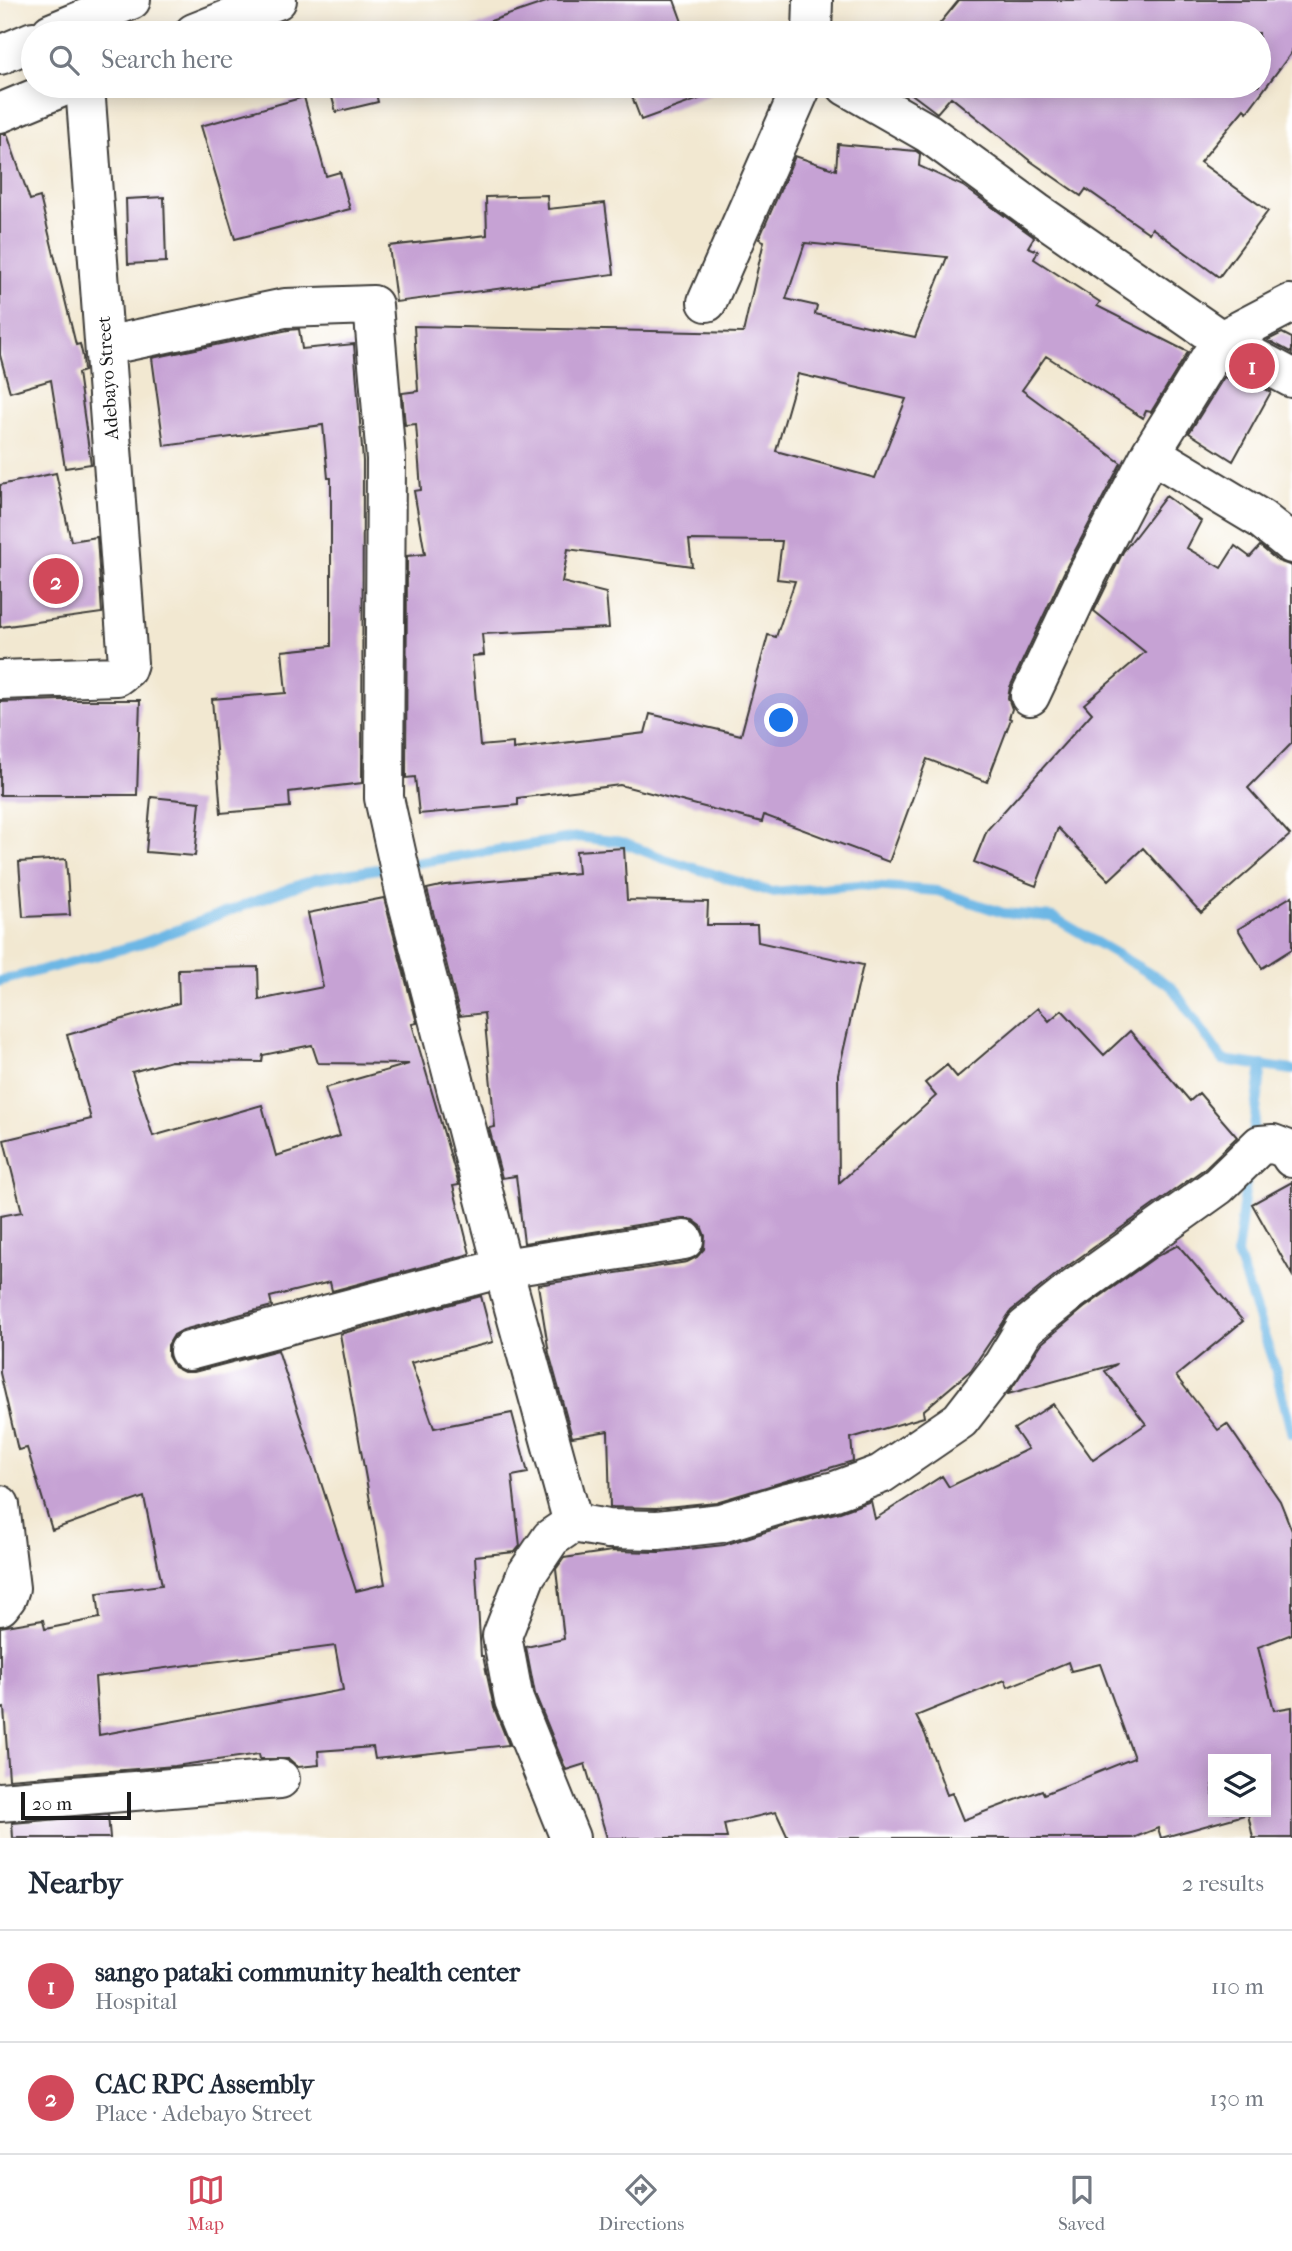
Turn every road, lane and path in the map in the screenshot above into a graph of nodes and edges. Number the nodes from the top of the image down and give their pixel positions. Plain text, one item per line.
1 (131, 0) edge
2 (277, 0) edge
3 (813, 0) edge
4 (80, 21) edge
5 (224, 21) edge
6 (812, 21) edge
7 (21, 46) edge
8 (0, 54) edge
9 (36, 98) edge
10 (86, 98) edge
11 (797, 98) edge
12 (867, 98) edge
13 (0, 113) edge
14 (707, 302) dead end
15 (1290, 304) edge
16 (1221, 340) junction
17 (105, 346) junction
18 (1292, 378) edge
19 (1151, 453) junction
20 (1292, 544) edge
21 (0, 680) edge
22 (1030, 695) dead end
23 (1292, 1158) edge
24 (684, 1240) dead end
25 (503, 1268) junction
26 (189, 1351) dead end
27 (0, 1505) edge
28 (573, 1524) junction
29 (0, 1606) edge
30 (280, 1779) dead end
31 (0, 1802) edge
32 (569, 1838) edge

1 - 4 street
2 - 5 street
3 - 6 street
7 - 8 street
9 - 13 street
10 - 17 street, Adebayo Street
11 - 14 street
12 - 16 street
15 - 16 street
16 - 18 street
16 - 19 street
17 - 21 street, Adebayo Street
17 - 25 street
19 - 20 street
19 - 22 street
23 - 28 street
24 - 25 street
25 - 26 street
25 - 28 street
27 - 29 street
28 - 32 street
30 - 31 street

